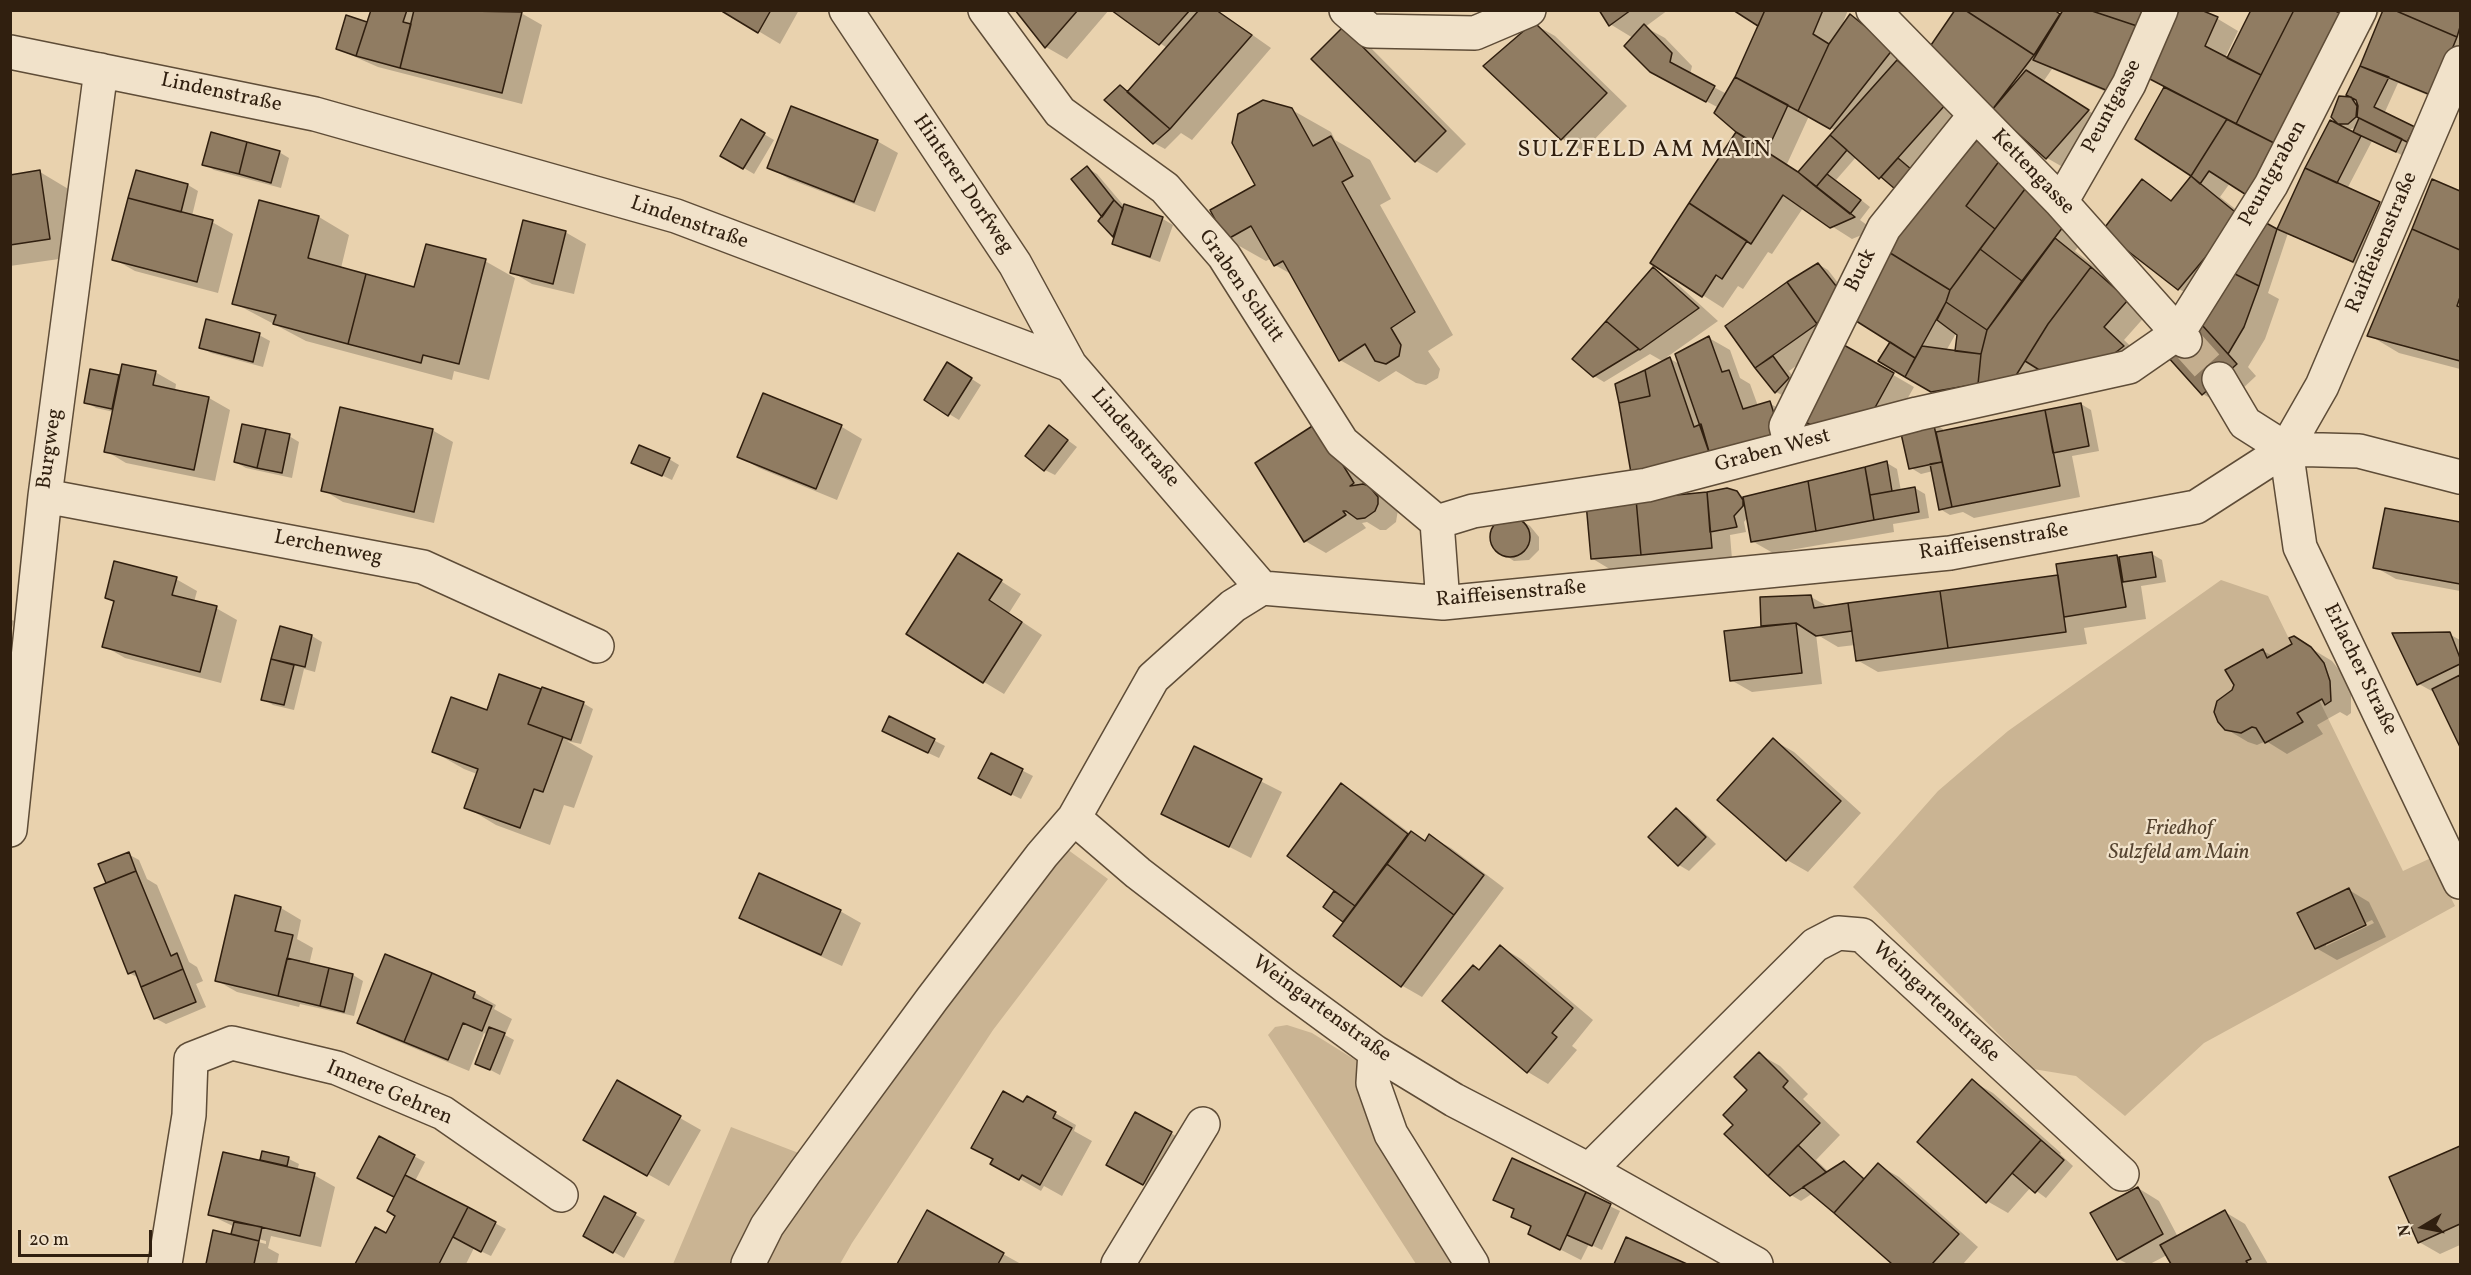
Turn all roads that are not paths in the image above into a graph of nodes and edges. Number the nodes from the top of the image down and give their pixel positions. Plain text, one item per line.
1 (846, 10) edge
2 (985, 10) edge
3 (1346, 10) edge
4 (1529, 10) edge
5 (1872, 10) edge
6 (2161, 10) edge
7 (2360, 10) edge
8 (10, 52) edge
9 (2460, 63) edge
10 (101, 70) junction
11 (1975, 115) junction
12 (2061, 202) junction
13 (2181, 337) junction
14 (1071, 365) junction
15 (2219, 380) tunnel mouth
16 (1791, 447) junction
17 (2286, 449) junction
18 (2460, 477) edge
19 (45, 496) junction
20 (1437, 522) junction
21 (1262, 588) junction
22 (1443, 603) junction
23 (597, 646) dead end
24 (1074, 818) junction
25 (10, 830) edge
26 (2460, 882) edge
27 (1375, 1052) junction
28 (1203, 1124) dead end
29 (1589, 1170) junction
30 (2122, 1174) dead end
31 (561, 1195) dead end
32 (165, 1264) edge
33 (748, 1264) edge
34 (1118, 1264) edge
35 (1472, 1264) edge
36 (1756, 1264) edge

1 - 14 street, Hinterer Dorfweg
2 - 20 street, Graben Schütt
3 - 4 street
5 - 11 street, Kettengasse
6 - 12 street, Peuntgasse
7 - 13 street, Peuntgraben
8 - 10 street, Lindenstraße
9 - 17 street, Raiffeisenstraße
10 - 14 street, Lindenstraße
10 - 19 street, Burgweg
11 - 12 street, Kettengasse
11 - 16 street, Buck
12 - 13 street, Kettengasse
13 - 16 street, Graben West
14 - 21 street, Lindenstraße
15 - 17 street
16 - 20 street, Graben West
17 - 18 street
17 - 22 street, Raiffeisenstraße
17 - 26 street, Erlacher Straße
19 - 23 street, Lerchenweg
19 - 25 street, Burgweg
20 - 22 street
21 - 22 street, Raiffeisenstraße
21 - 24 street
24 - 27 street, Weingartenstraße
24 - 33 street
27 - 29 street, Weingartenstraße
27 - 35 street
28 - 34 street
29 - 30 street, Weingartenstraße
29 - 36 street, Weingartenstraße
31 - 32 street, Innere Gehren

